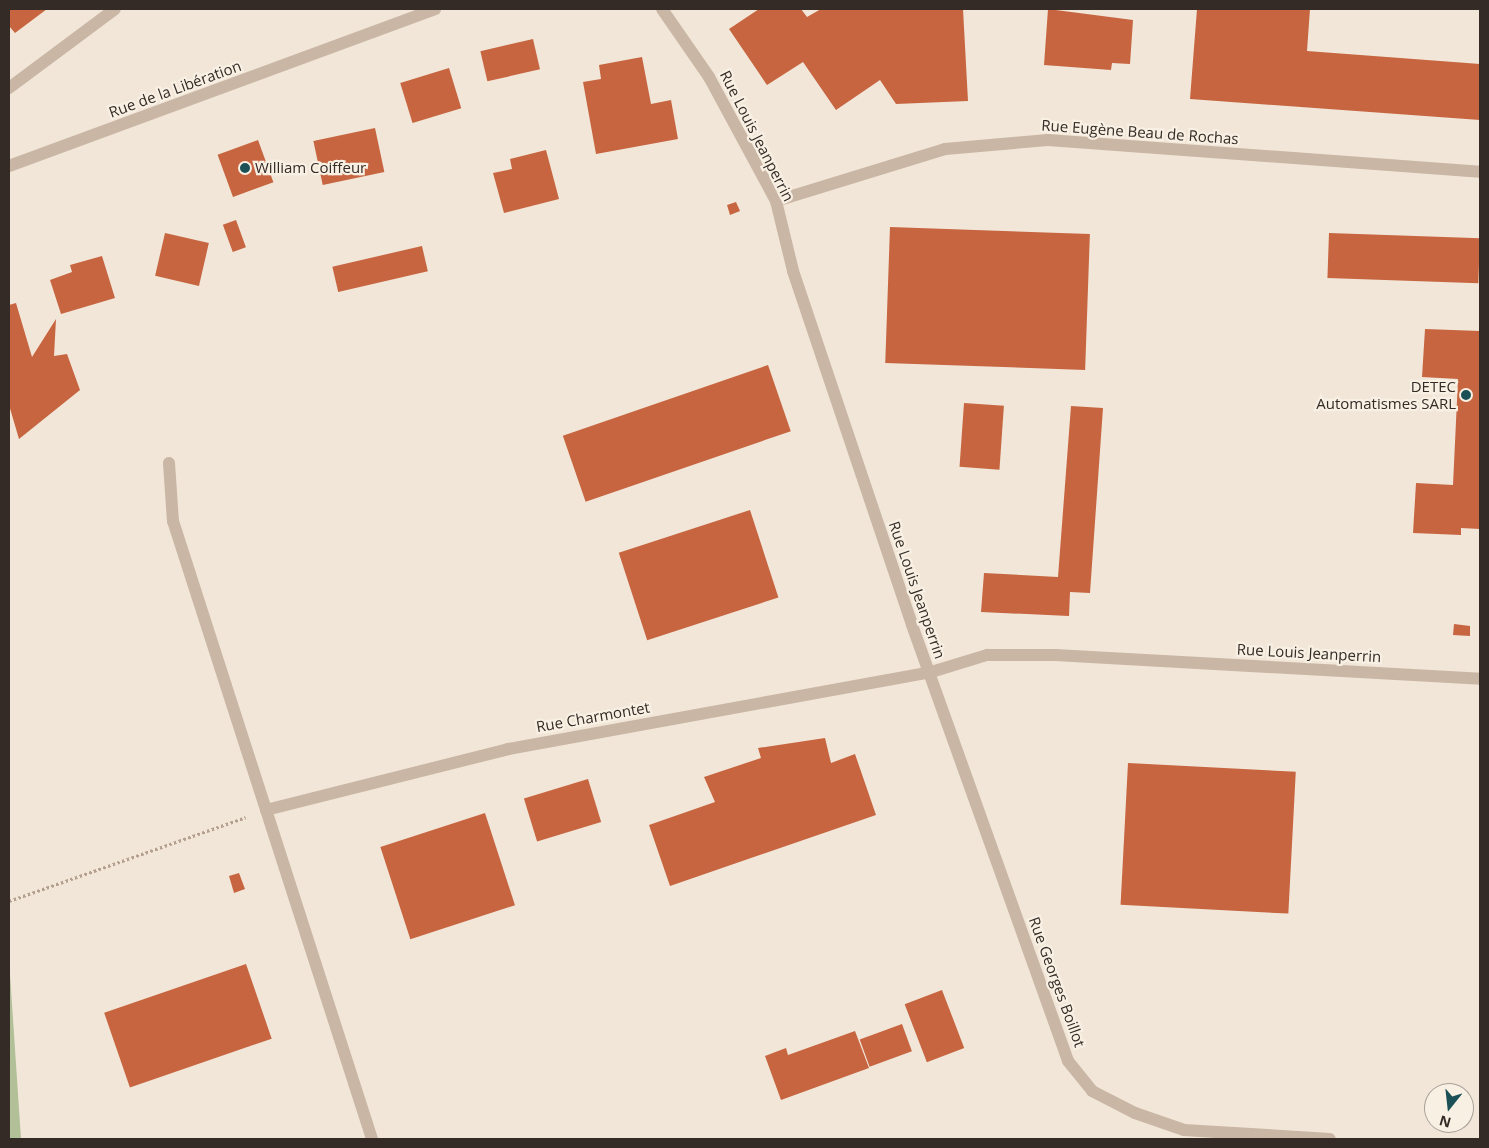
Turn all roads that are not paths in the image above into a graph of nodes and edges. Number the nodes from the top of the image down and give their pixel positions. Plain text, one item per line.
1 (114, 9) edge
2 (435, 9) edge
3 (662, 9) edge
4 (9, 88) edge
5 (9, 166) edge
6 (1480, 172) edge
7 (776, 201) junction
8 (169, 463) dead end
9 (928, 673) junction
10 (1480, 679) edge
11 (266, 810) junction
12 (372, 1139) edge
13 (1330, 1139) edge

1 - 4 street
2 - 5 street, Rue de la Libération
3 - 7 street, Rue Louis Jeanperrin
6 - 7 street, Rue Eugène Beau de Rochas
7 - 9 street, Rue Louis Jeanperrin
8 - 11 street
9 - 10 street, Rue Louis Jeanperrin
9 - 11 street, Rue Charmontet
9 - 13 street, Rue Georges Boillot
11 - 12 street

